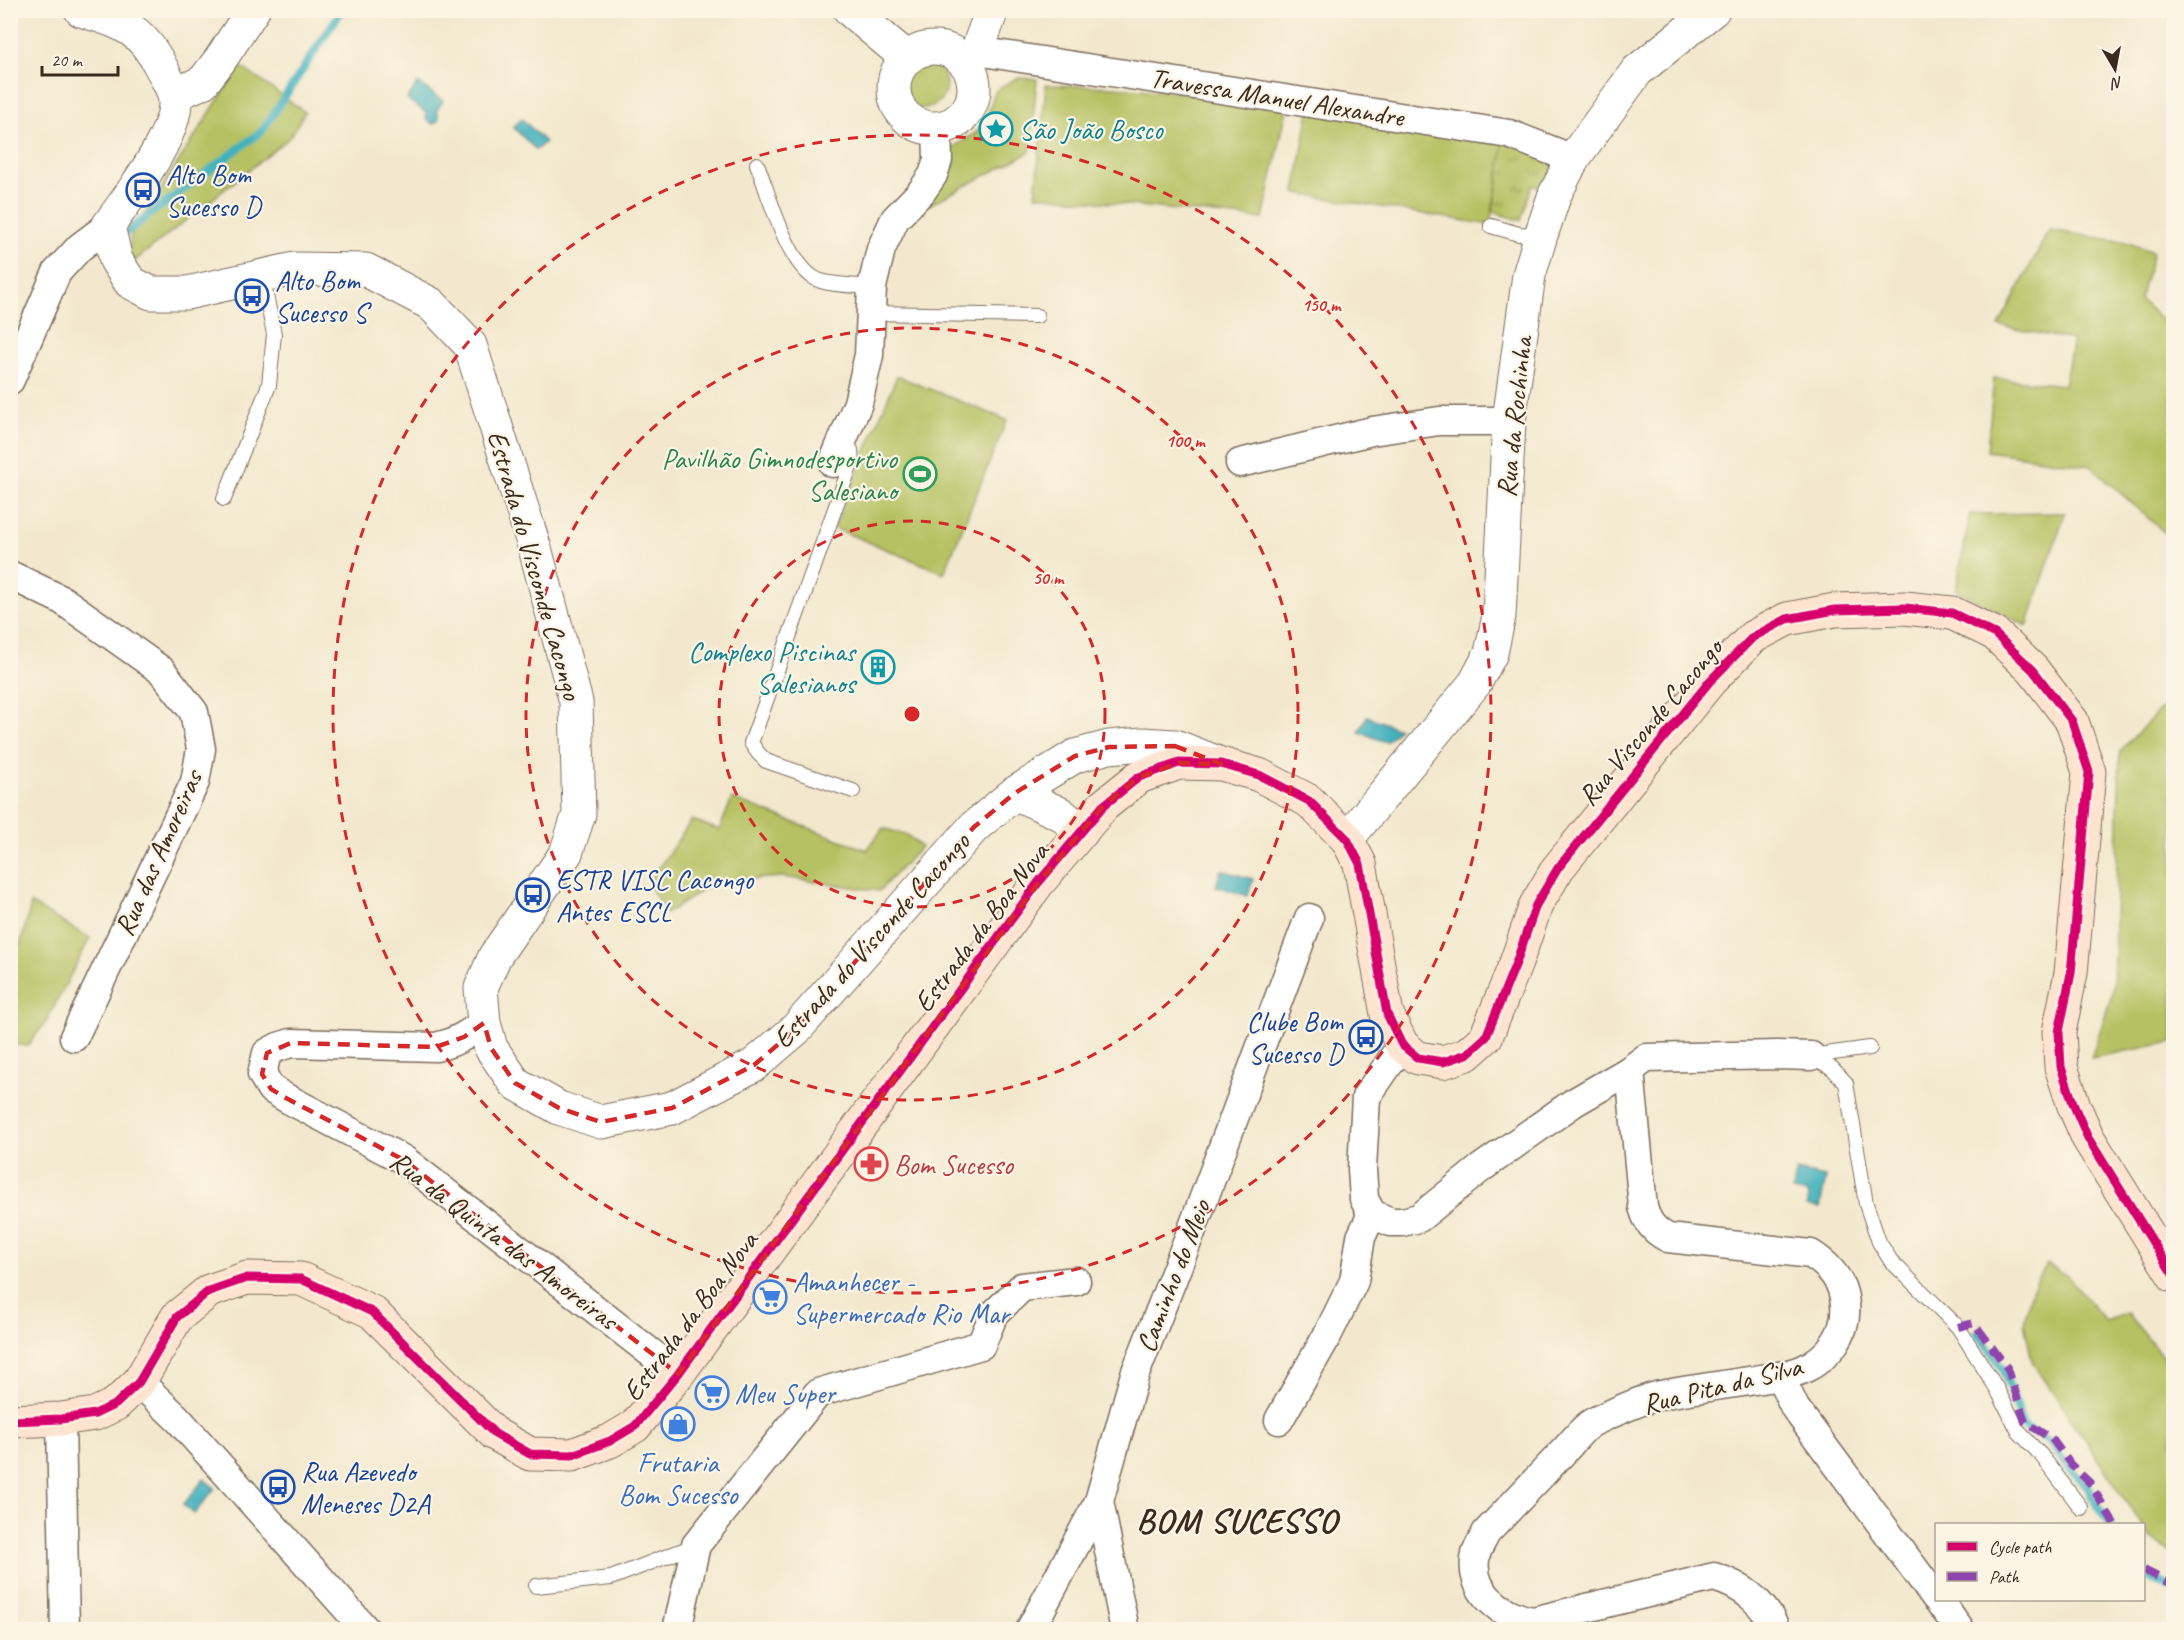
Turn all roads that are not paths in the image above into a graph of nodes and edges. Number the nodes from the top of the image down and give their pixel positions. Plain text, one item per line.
1 (81, 10) edge
2 (253, 10) edge
3 (850, 10) edge
4 (992, 10) edge
5 (1713, 10) edge
6 (972, 57) junction
7 (907, 58) junction
8 (174, 95) junction
9 (937, 128) junction
10 (1573, 159) junction
11 (757, 165) dead end
12 (108, 226) junction
13 (1491, 226) dead end
14 (1541, 235) junction
15 (262, 276) junction
16 (872, 300) junction
17 (1037, 316) dead end
18 (10, 380) edge
19 (1509, 421) junction
20 (838, 451) joint
21 (1240, 463) dead end
22 (224, 499) dead end
23 (10, 575) edge
24 (1221, 764) junction
25 (853, 791) dead end
26 (1015, 793) junction
27 (1082, 832) junction
28 (1347, 838) junction
29 (1309, 918) dead end
30 (484, 1023) junction
31 (74, 1037) dead end
32 (1402, 1045) junction
33 (1870, 1048) dead end
34 (1811, 1056) junction
35 (1630, 1070) junction
36 (1372, 1214) junction
37 (2174, 1276) edge
38 (1076, 1281) dead end
39 (678, 1374) junction
40 (1780, 1376) junction
41 (138, 1382) junction
42 (61, 1419) junction
43 (1279, 1420) dead end
44 (10, 1421) edge
45 (1099, 1501) junction
46 (2081, 1508) dead end
47 (696, 1545) junction
48 (536, 1586) dead end
49 (1935, 1596) edge
50 (1939, 1601) edge
51 (65, 1629) edge
52 (366, 1629) edge
53 (677, 1629) edge
54 (1030, 1629) edge
55 (1125, 1629) edge
56 (1776, 1629) edge
57 (1960, 1629) edge

1 - 8 street
2 - 8 street
3 - 7 street
4 - 6 street
5 - 10 street, Rua da Rochinha
6 - 7 street
6 - 9 street
6 - 10 street, Travessa Manuel Alexandre
7 - 9 street
8 - 12 street
9 - 16 street
10 - 14 street, Rua da Rochinha
11 - 16 lane
12 - 15 street, Estrada do Visconde Cacongo
12 - 18 street
13 - 14 lane
14 - 19 street, Rua da Rochinha
15 - 22 lane
15 - 30 street, Estrada do Visconde Cacongo
16 - 17 lane
16 - 20 street
19 - 21 street
19 - 28 street, Rua da Rochinha
20 - 25 lane
23 - 31 street, Rua das Amoreiras
24 - 26 street, Estrada do Visconde Cacongo
24 - 27 main road
24 - 28 main road
26 - 27 street
26 - 30 street, Estrada do Visconde Cacongo
27 - 39 main road, Estrada da Boa Nova
28 - 32 main road
29 - 45 street, Caminho do Meio
30 - 39 street, Rua da Quinta das Amoreiras
32 - 36 street
32 - 37 main road, Rua Visconde Cacongo
33 - 34 lane
34 - 35 street
34 - 46 lane
35 - 36 street
35 - 40 street, Rua Pita da Silva
36 - 43 street
38 - 47 street
39 - 41 main road, Estrada da Boa Nova
40 - 49 street
40 - 56 street, Rua Pita da Silva
41 - 42 main road, Estrada da Boa Nova
41 - 52 street
42 - 44 main road, Estrada da Boa Nova
42 - 51 street
45 - 54 street, Caminho do Meio
45 - 55 street
47 - 48 lane
47 - 53 street
50 - 57 street

